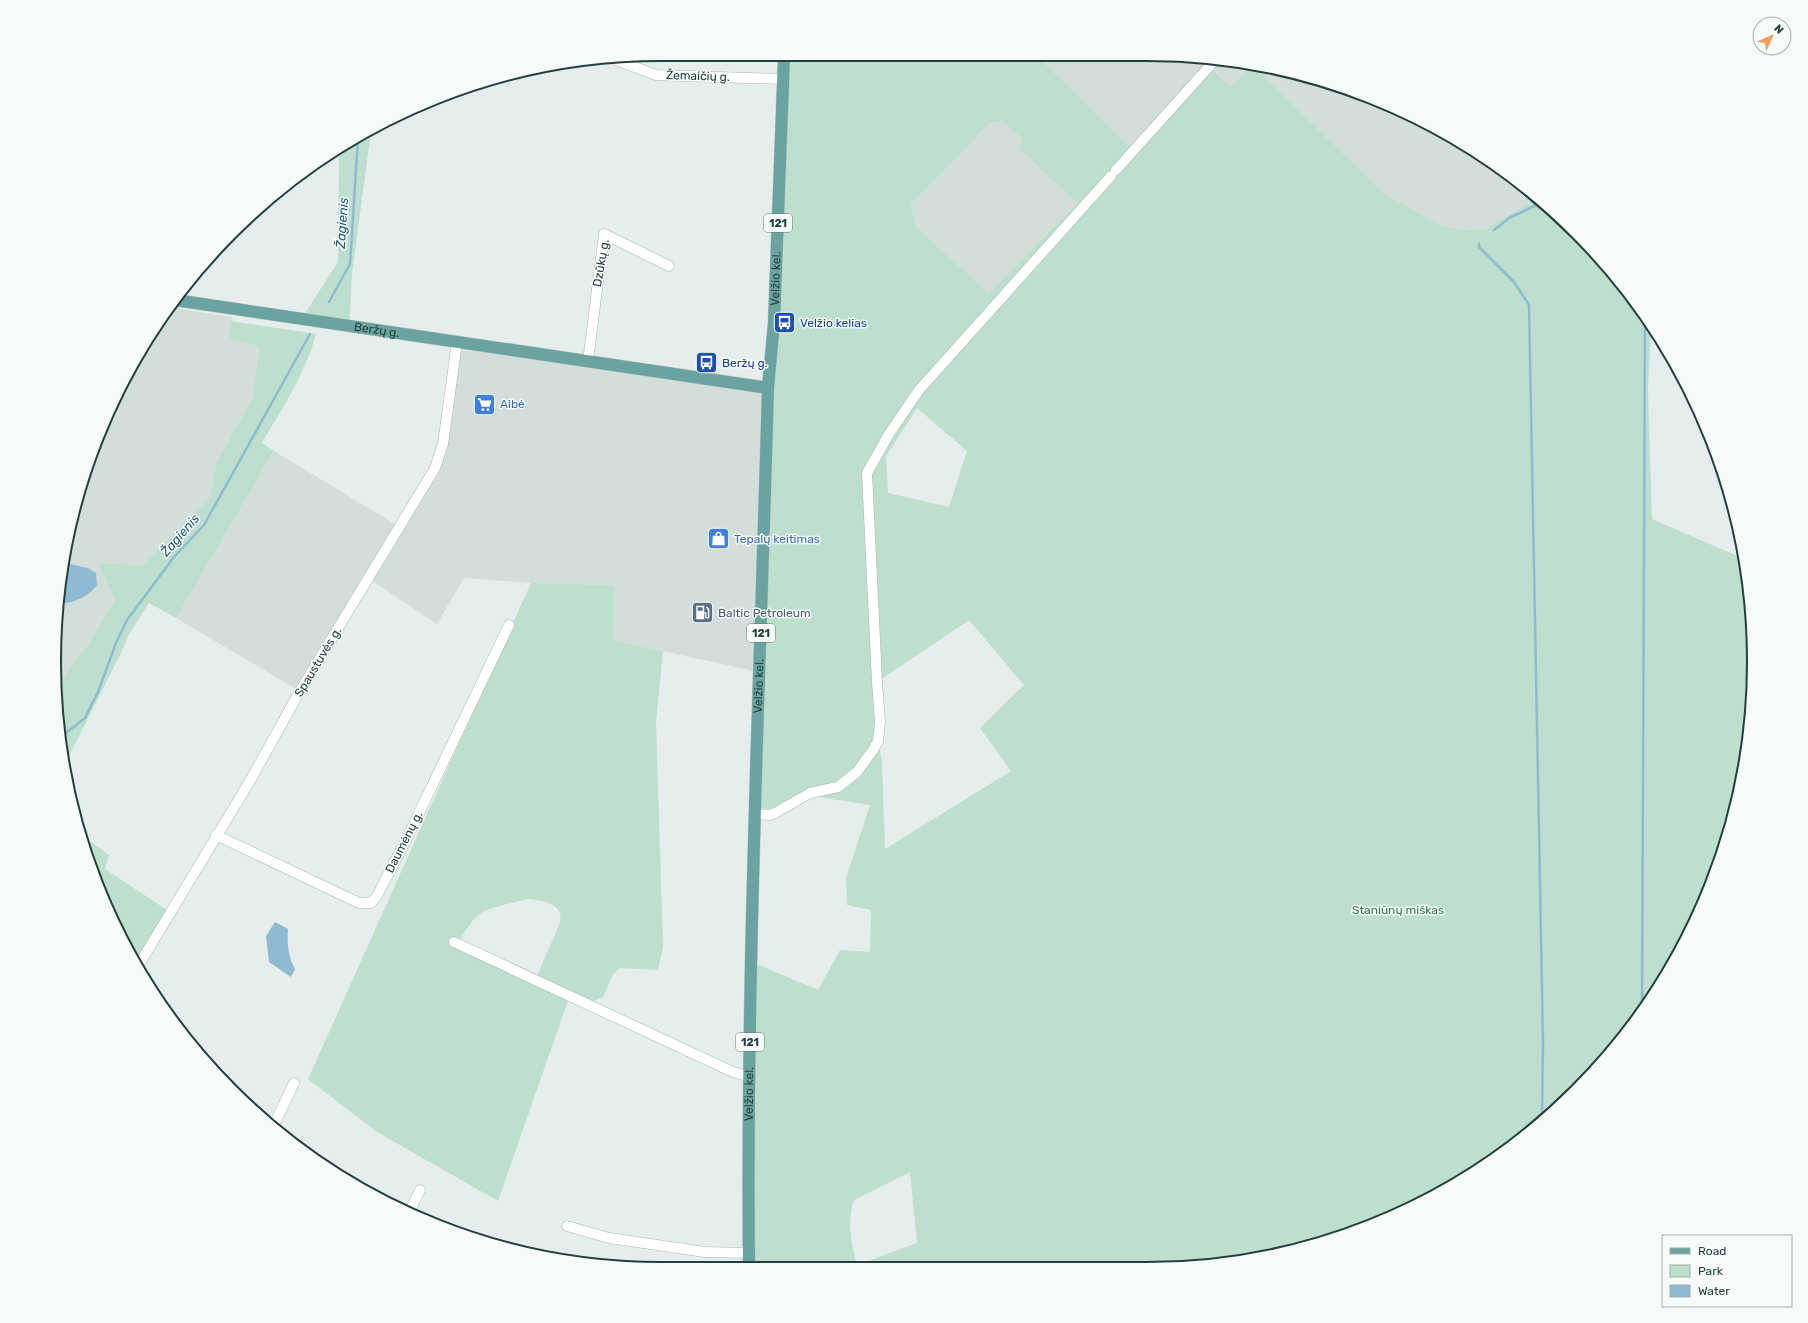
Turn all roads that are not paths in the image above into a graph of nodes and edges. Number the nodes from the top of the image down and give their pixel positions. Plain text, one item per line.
1 (784, 61) edge
2 (621, 62) edge
3 (1210, 64) edge
4 (784, 78) junction
5 (669, 266) dead end
6 (181, 301) edge
7 (457, 342) junction
8 (588, 361) junction
9 (768, 388) junction
10 (509, 626) dead end
11 (756, 814) junction
12 (216, 835) junction
13 (454, 942) dead end
14 (141, 962) edge
15 (750, 1077) junction
16 (294, 1083) dead end
17 (276, 1121) edge
18 (420, 1190) dead end
19 (412, 1207) edge
20 (567, 1226) dead end
21 (749, 1254) junction
22 (749, 1262) edge

1 - 4 main road, Velžio kel. / 121
2 - 4 street, Žemaičių g.
3 - 11 street
4 - 9 main road, Velžio kel. / 121
5 - 8 street, Dzūkų g.
6 - 7 main road, Beržų g.
7 - 8 main road, Beržų g.
7 - 12 street, Spaustuvės g.
8 - 9 main road, Beržų g.
9 - 11 main road, Velžio kel. / 121
10 - 12 street, Daumėnų g.
11 - 15 main road, Velžio kel. / 121
12 - 14 street, Spaustuvės g.
13 - 15 street
15 - 21 main road, Velžio kel. / 121
16 - 17 street
18 - 19 street
20 - 21 street
21 - 22 main road, Velžio kel. / 121

